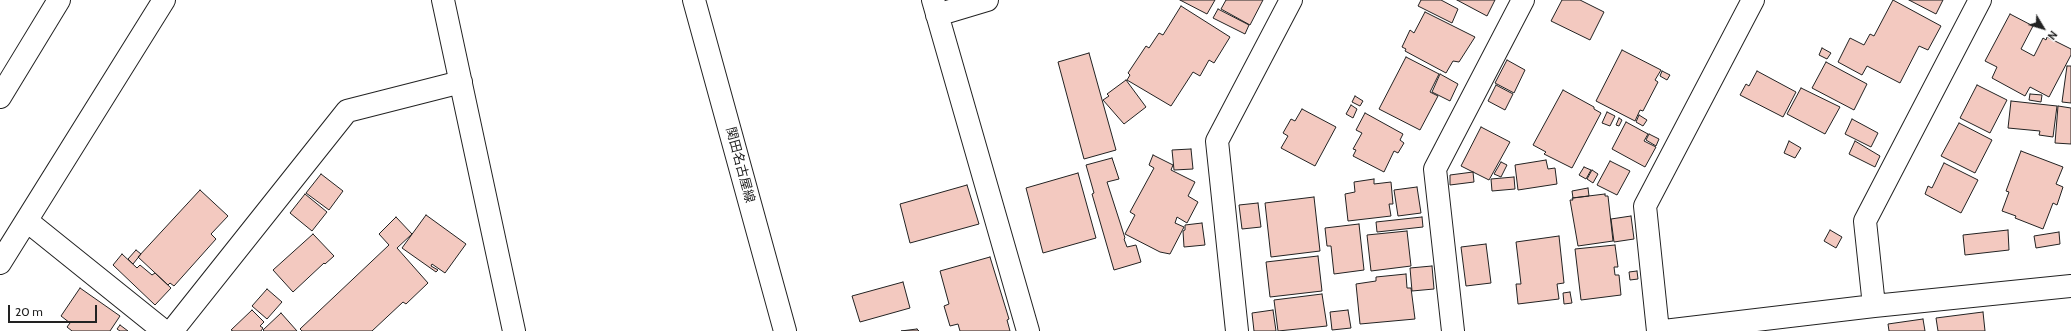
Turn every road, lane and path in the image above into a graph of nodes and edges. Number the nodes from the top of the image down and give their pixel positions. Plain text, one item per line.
1 (59, 0) edge
2 (164, 0) edge
3 (443, 0) edge
4 (694, 0) edge
5 (987, 0) edge
6 (1291, 0) edge
7 (1523, 0) edge
8 (1753, 0) edge
9 (1980, 0) edge
10 (935, 7) edge
11 (461, 82) junction
12 (0, 97) edge
13 (27, 221) junction
14 (0, 263) edge
15 (2071, 286) edge
16 (1874, 306) junction
17 (164, 331) edge
18 (172, 331) edge
19 (514, 331) edge
20 (786, 331) edge
21 (1028, 331) edge
22 (1238, 331) edge
23 (1453, 331) edge
24 (1658, 331) edge
25 (1664, 331) edge

1 - 12 street
2 - 13 street
3 - 11 street
4 - 20 street, 関田名古屋線
5 - 10 street
6 - 22 street
7 - 23 street
8 - 24 street
9 - 16 street
10 - 21 street
11 - 18 street
11 - 19 street
13 - 14 street
13 - 17 street
15 - 16 street
16 - 25 street

